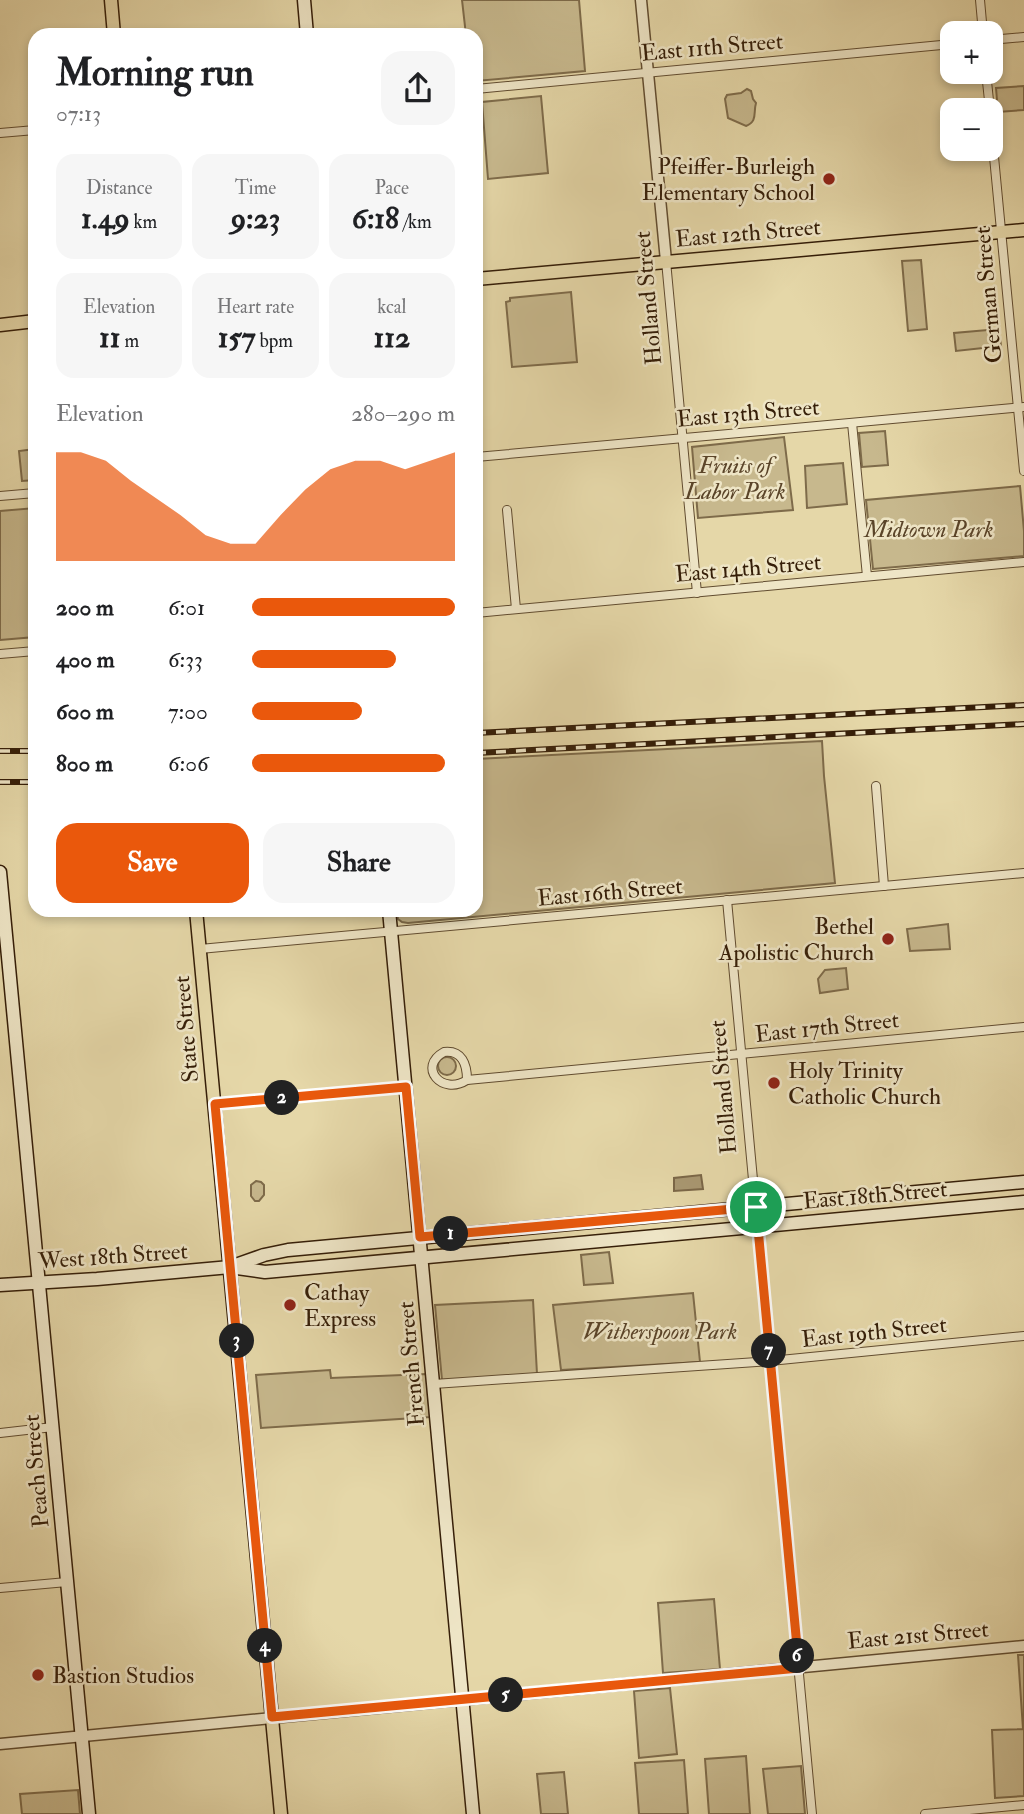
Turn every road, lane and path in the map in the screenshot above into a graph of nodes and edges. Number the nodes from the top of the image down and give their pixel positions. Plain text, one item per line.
1 (111, 0) edge
2 (304, 0) edge
3 (641, 0) edge
4 (980, 0) edge
5 (982, 21) edge
6 (113, 28) edge
7 (306, 28) edge
8 (1024, 37) edge
9 (1003, 39) edge
10 (940, 45) edge
11 (648, 72) junction
12 (483, 88) edge
13 (28, 131) edge
14 (0, 133) edge
15 (995, 161) edge
16 (1024, 230) edge
17 (1002, 232) junction
18 (666, 261) junction
19 (483, 278) edge
20 (28, 322) edge
21 (0, 325) edge
22 (1021, 407) edge
23 (852, 423) junction
24 (682, 438) junction
25 (483, 456) edge
26 (1024, 471) edge
27 (28, 494) edge
28 (0, 496) edge
29 (507, 510) dead end
30 (1024, 562) edge
31 (867, 576) junction
32 (697, 593) junction
33 (516, 609) junction
34 (483, 612) edge
35 (28, 652) edge
36 (0, 654) edge
37 (876, 786) dead end
38 (0, 872) edge
39 (1024, 873) edge
40 (884, 886) junction
41 (727, 900) junction
42 (197, 917) edge
43 (390, 917) edge
44 (391, 932) junction
45 (200, 949) junction
46 (1024, 1027) edge
47 (742, 1054) junction
48 (467, 1080) junction
49 (406, 1087) junction
50 (215, 1104) junction
51 (1024, 1182) edge
52 (1024, 1202) edge
53 (756, 1207) junction
54 (758, 1227) junction
55 (420, 1237) junction
56 (422, 1259) junction
57 (230, 1268) junction
58 (38, 1283) junction
59 (0, 1285) edge
60 (1024, 1336) edge
61 (770, 1362) junction
62 (434, 1384) junction
63 (53, 1427) junction
64 (0, 1433) edge
65 (67, 1582) junction
66 (0, 1588) edge
67 (1024, 1646) edge
68 (799, 1668) junction
69 (463, 1699) junction
70 (272, 1717) junction
71 (82, 1736) junction
72 (0, 1744) edge
73 (1024, 1805) edge
74 (89, 1814) edge
75 (281, 1814) edge
76 (473, 1814) edge
77 (812, 1814) edge
78 (925, 1814) edge

1 - 6 main road
2 - 7 main road
3 - 11 street, Holland Street
4 - 5 street
8 - 9 street
10 - 11 street, East 11th Street
11 - 12 street, East 11th Street
11 - 18 street, Holland Street
13 - 14 street
15 - 17 street, German Street
16 - 17 main road, East 12th Street
17 - 18 main road, East 12th Street
17 - 22 street, German Street
18 - 19 main road, East 12th Street
18 - 24 street, Holland Street
20 - 21 main road
22 - 23 street, East 13th Street
22 - 26 street, German Street
23 - 24 street, East 13th Street
23 - 31 street
24 - 25 street, East 13th Street
24 - 32 street, Holland Street
27 - 28 street
29 - 33 street
30 - 31 street, East 14th Street
31 - 32 street, East 14th Street
32 - 33 street, East 14th Street
33 - 34 street, East 14th Street
35 - 36 street
37 - 40 street
38 - 58 main road, Peach Street
39 - 40 street, East 16th Street
40 - 41 street, East 16th Street
41 - 44 street, East 16th Street
41 - 47 street, Holland Street
42 - 45 main road, State Street
43 - 44 main road, French Street
44 - 45 street, East 16th Street
44 - 49 main road, French Street
45 - 50 main road, State Street
46 - 47 street, East 17th Street
47 - 48 street, East 17th Street
47 - 53 street, Holland Street
48 - 48 street, East 17th Street
49 - 50 street
49 - 55 main road, French Street
50 - 57 main road, State Street
51 - 53 main road, East 18th Street
52 - 54 main road, East 18th Street
53 - 54 street, Holland Street
53 - 55 main road, East 18th Street
54 - 56 main road, East 18th Street
54 - 61 street, Holland Street
55 - 56 main road, French Street
55 - 57 main road, East 18th Street
56 - 57 main road, East 18th Street
56 - 62 main road, French Street
57 - 58 main road, West 18th Street
57 - 70 main road, State Street
58 - 59 main road, West 18th Street
58 - 63 main road, Peach Street
60 - 61 street, East 19th Street
61 - 62 street, East 19th Street
61 - 68 street, Holland Street
62 - 69 main road, French Street
63 - 64 street
63 - 65 main road, Peach Street
65 - 66 street
65 - 71 main road, Peach Street
67 - 68 street, East 21st Street
68 - 69 street, East 21st Street
68 - 77 street, Holland Street
69 - 70 street, East 21st Street
69 - 76 main road, French Street
70 - 71 street, East 21st Street
70 - 75 main road, State Street
71 - 72 street, East 21st Street
71 - 74 main road, Peach Street
73 - 78 street

